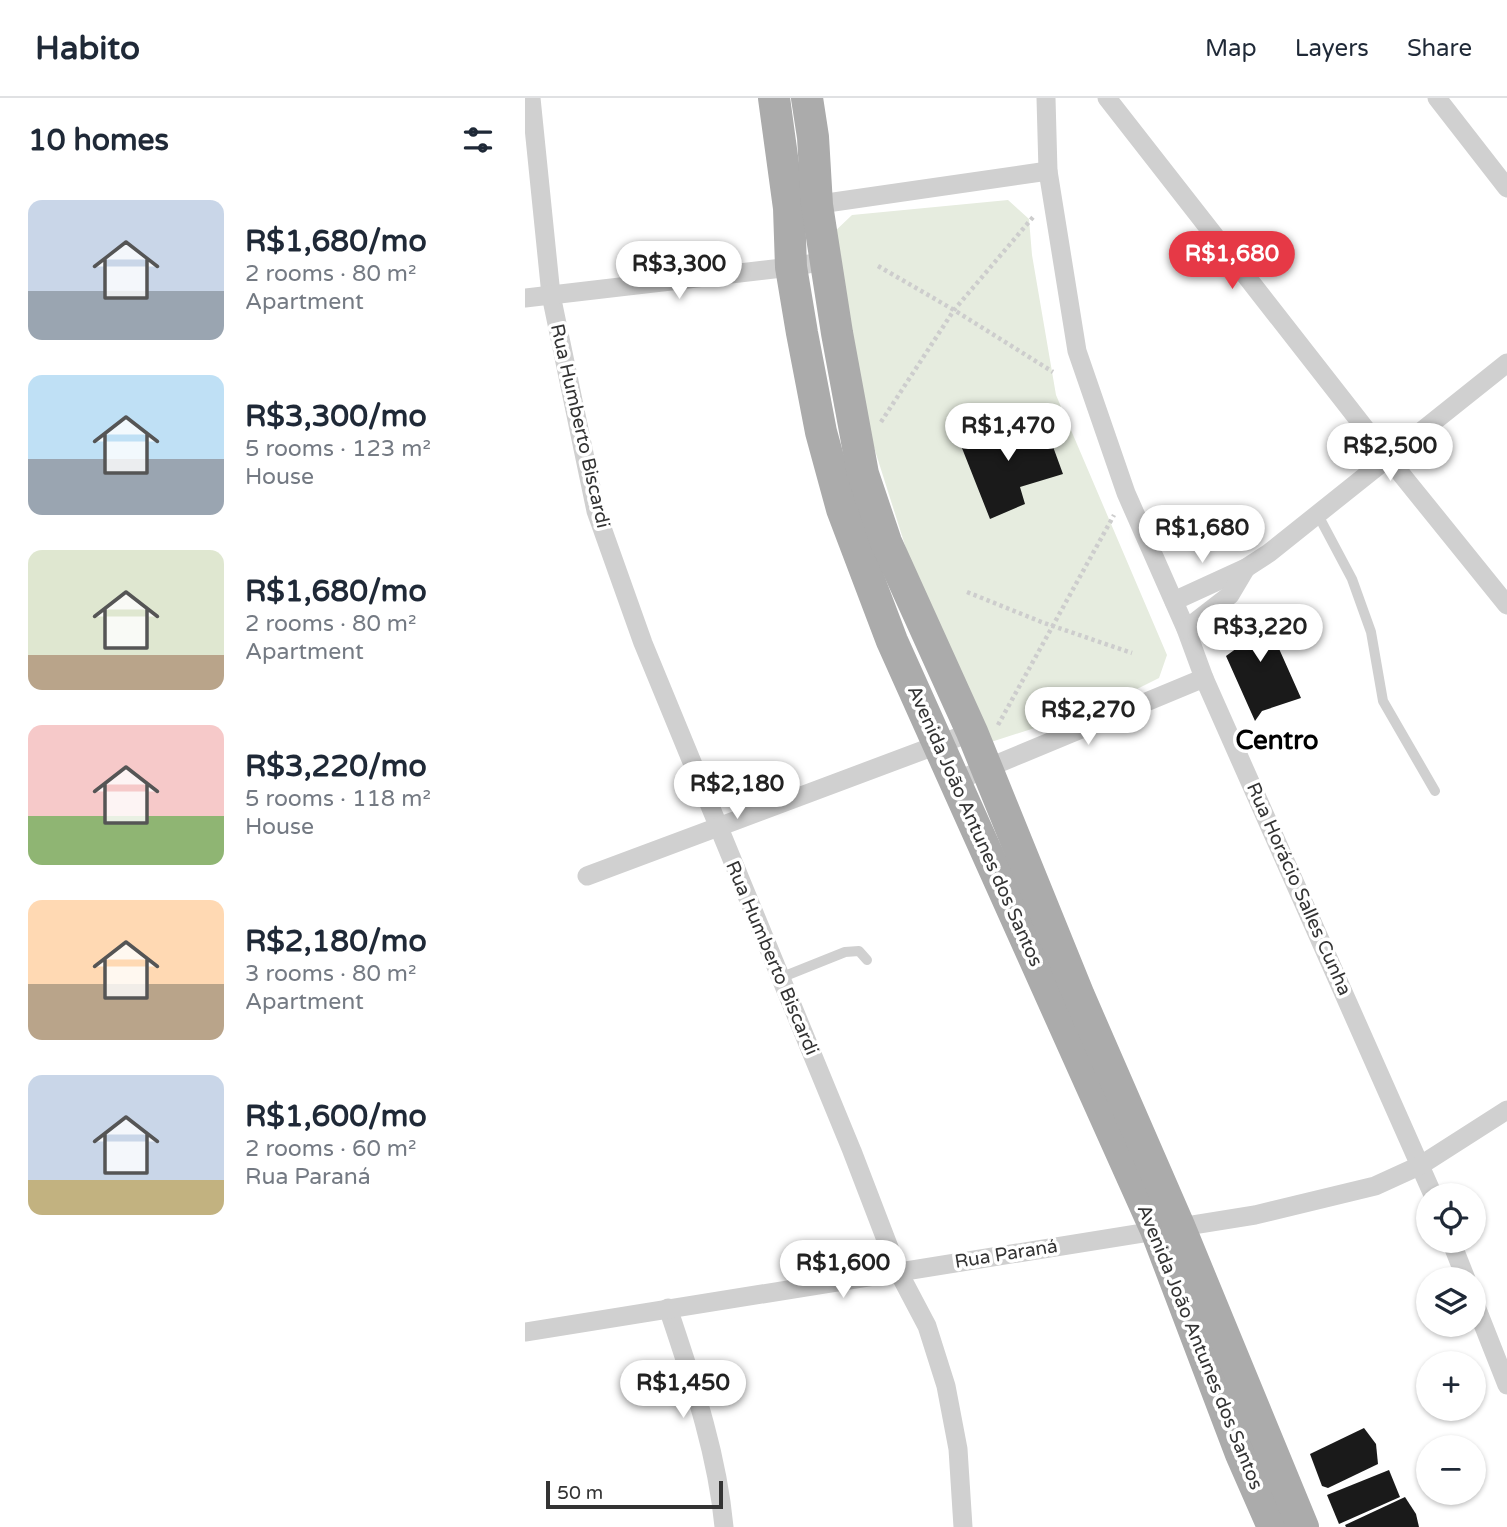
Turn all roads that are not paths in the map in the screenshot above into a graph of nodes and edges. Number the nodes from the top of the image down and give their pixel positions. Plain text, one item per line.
1 (531, 98) edge
2 (774, 98) edge
3 (807, 98) edge
4 (1046, 98) edge
5 (1107, 98) edge
6 (1437, 98) edge
7 (1048, 171) junction
8 (1507, 187) edge
9 (803, 206) junction
10 (826, 261) junction
11 (791, 267) junction
12 (551, 295) junction
13 (525, 298) edge
14 (1507, 363) edge
15 (1389, 459) junction
16 (1318, 514) junction
17 (1246, 568) junction
18 (1174, 601) junction
19 (1507, 605) edge
20 (1186, 629) junction
21 (1204, 678) junction
22 (939, 742) junction
23 (980, 751) junction
24 (956, 781) junction
25 (1436, 791) dead end
26 (718, 828) junction
27 (587, 876) dead end
28 (867, 960) dead end
29 (781, 978) junction
30 (1507, 1110) edge
31 (1421, 1165) junction
32 (1428, 1183) edge
33 (1167, 1228) junction
34 (898, 1271) junction
35 (668, 1308) junction
36 (525, 1332) edge
37 (1486, 1332) edge
38 (1507, 1385) edge
39 (724, 1527) edge
40 (963, 1527) edge
41 (1273, 1527) edge
42 (1303, 1527) edge

1 - 12 street, Rua Humberto Biscardi
2 - 9 main road, Avenida João Antunes dos Santos
3 - 9 main road, Avenida João Antunes dos Santos
4 - 7 street, Rua Horácio Salles Cunha
5 - 15 street
6 - 8 street
7 - 9 street
7 - 18 street, Rua Horácio Salles Cunha
9 - 10 main road, Avenida João Antunes dos Santos
9 - 11 main road, Avenida João Antunes dos Santos
10 - 11 street
10 - 23 main road, Avenida João Antunes dos Santos
11 - 12 street
11 - 22 main road, Avenida João Antunes dos Santos
12 - 13 street
12 - 26 street, Rua Humberto Biscardi
14 - 15 street
15 - 16 street
15 - 19 street
16 - 17 street
16 - 25 lane
17 - 18 street
17 - 20 street
18 - 20 street, Rua Horácio Salles Cunha
20 - 21 street, Rua Horácio Salles Cunha
21 - 23 street
21 - 31 street, Rua Horácio Salles Cunha
22 - 23 street
22 - 24 main road, Avenida João Antunes dos Santos
22 - 26 street
23 - 24 street
23 - 33 main road, Avenida João Antunes dos Santos
24 - 33 main road, Avenida João Antunes dos Santos
26 - 27 street
26 - 29 street, Rua Humberto Biscardi
28 - 29 lane
29 - 34 street, Rua Humberto Biscardi
30 - 31 street, Rua Paraná
31 - 32 street, Rua Horácio Salles Cunha
31 - 33 street, Rua Paraná
33 - 34 street, Rua Paraná
33 - 41 main road, Avenida João Antunes dos Santos
33 - 42 main road, Avenida João Antunes dos Santos
34 - 35 street, Rua Paraná
34 - 40 street, Rua Humberto Biscardi
35 - 36 street, Rua Paraná
35 - 39 street
37 - 38 street

